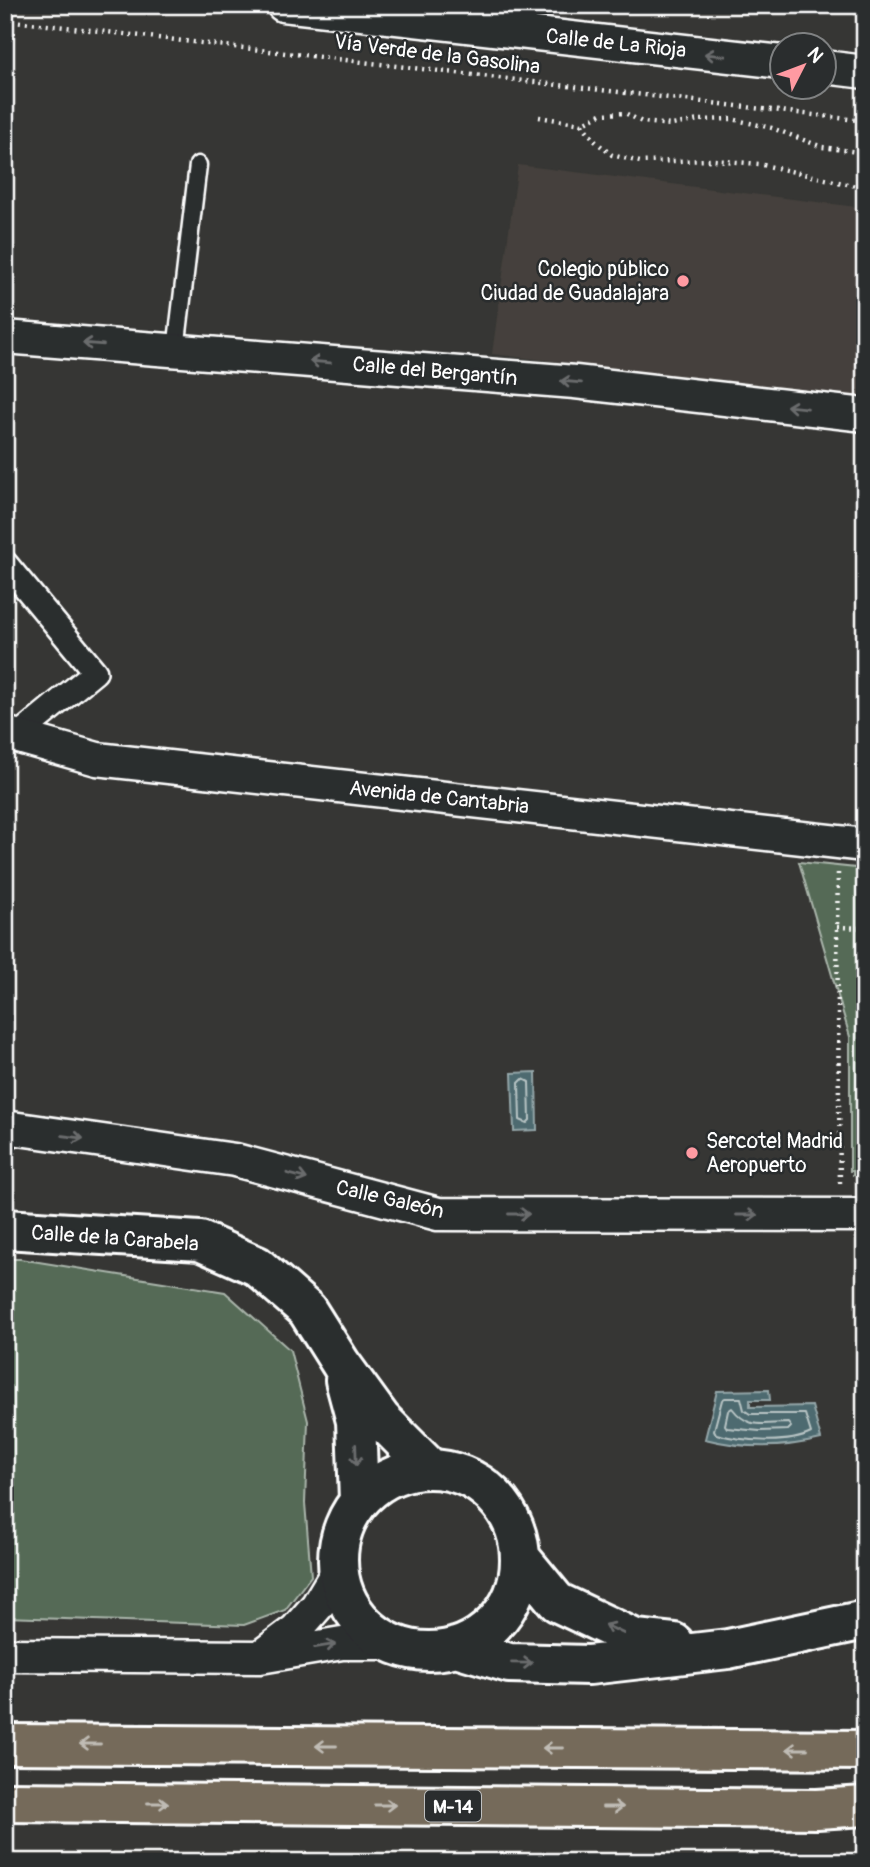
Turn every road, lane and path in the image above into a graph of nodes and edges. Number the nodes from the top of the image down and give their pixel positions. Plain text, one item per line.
1 (283, 5) edge
2 (492, 17) edge
3 (5, 20) edge
4 (768, 60) edge
5 (838, 69) edge
6 (865, 72) edge
7 (539, 117) dead end
8 (865, 121) edge
9 (582, 124) junction
10 (865, 153) edge
11 (198, 165) dead end
12 (865, 188) edge
13 (5, 337) edge
14 (176, 350) junction
15 (865, 415) edge
16 (5, 563) edge
17 (11, 735) edge
18 (852, 844) edge
19 (837, 927) junction
20 (865, 928) edge
21 (5, 1127) edge
22 (853, 1215) edge
23 (5, 1229) edge
24 (341, 1364) junction
25 (430, 1468) junction
26 (359, 1500) junction
27 (520, 1558) junction
28 (338, 1571) junction
29 (865, 1620) edge
30 (389, 1643) junction
31 (456, 1647) junction
32 (728, 1649) junction
33 (5, 1655) edge
34 (260, 1657) junction
35 (5, 1744) edge
36 (865, 1750) edge
37 (5, 1802) edge
38 (865, 1806) edge
39 (817, 1809) junction
40 (865, 1820) edge

1 - 2 street, Calle de La Rioja
4 -> 2 street, Calle de La Rioja
3 - 8 path, Vía Verde de la Gasolina
5 - 6 street
7 - 9 path
9 - 10 path
9 - 12 path
11 - 14 lane
14 -> 13 street, Calle del Bergantín
15 -> 14 street, Calle del Bergantín
16 - 17 street, Avenida de Cantabria
17 - 18 street, Avenida de Cantabria
18 - 19 path
19 - 20 path
19 - 22 path
21 -> 22 street, Calle Galeón
23 - 24 street, Calle de la Carabela
24 - 25 street
24 -> 26 street
25 - 26 street
25 - 27 street
26 - 28 street
27 - 31 street
32 -> 27 street
28 - 30 street
28 - 34 street
29 - 32 street
30 - 31 street
34 -> 30 street
31 -> 32 street
33 - 34 street
36 -> 35 highway
37 -> 39 highway, M-14
38 - 39 highway, M-14
39 - 40 highway

